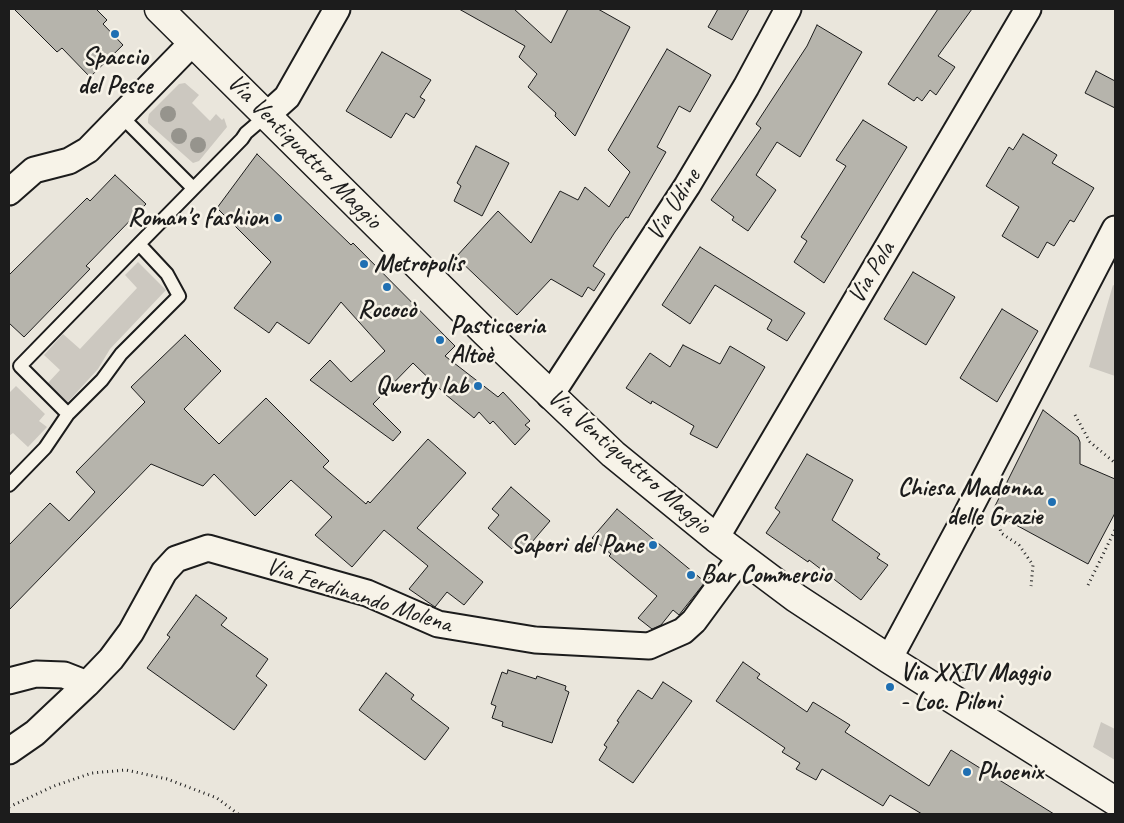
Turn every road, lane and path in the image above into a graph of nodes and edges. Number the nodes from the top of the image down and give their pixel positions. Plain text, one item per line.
1 (159, 9) edge
2 (337, 9) edge
3 (788, 9) edge
4 (1028, 9) edge
5 (192, 42) junction
6 (267, 115) junction
7 (121, 116) junction
8 (193, 188) junction
9 (9, 192) edge
10 (1115, 229) edge
11 (139, 244) junction
12 (14, 369) edge
13 (550, 396) junction
14 (68, 414) junction
15 (1075, 415) dead end
16 (1115, 462) edge
17 (9, 485) edge
18 (998, 515) dead end
19 (1115, 530) edge
20 (716, 538) junction
21 (741, 558) junction
22 (1088, 585) dead end
23 (1031, 586) dead end
24 (888, 659) junction
25 (974, 671) dead end
26 (963, 676) dead end
27 (9, 680) edge
28 (87, 684) junction
29 (9, 751) edge
30 (1115, 801) edge
31 (9, 807) edge
32 (238, 814) edge

1 - 5 street, Via Ventiquattro Maggio
2 - 6 street
3 - 13 street, Via Udine
4 - 20 street, Via Pola
5 - 6 street, Via Ventiquattro Maggio
5 - 7 street
6 - 8 lane
6 - 13 street, Via Ventiquattro Maggio
7 - 8 lane
7 - 9 street
8 - 11 lane
10 - 24 street
11 - 12 lane
11 - 14 lane
12 - 14 lane
13 - 20 street, Via Ventiquattro Maggio
14 - 17 lane
15 - 16 path
18 - 23 path
19 - 22 path
20 - 21 street, Via Ventiquattro Maggio
21 - 24 street, Via Ventiquattro Maggio
21 - 28 street, Via Ferdinando Molena
24 - 30 street, Via Ventiquattro Maggio
25 - 26 path
27 - 28 street
28 - 29 street, Via Ferdinando Molena
31 - 32 path

